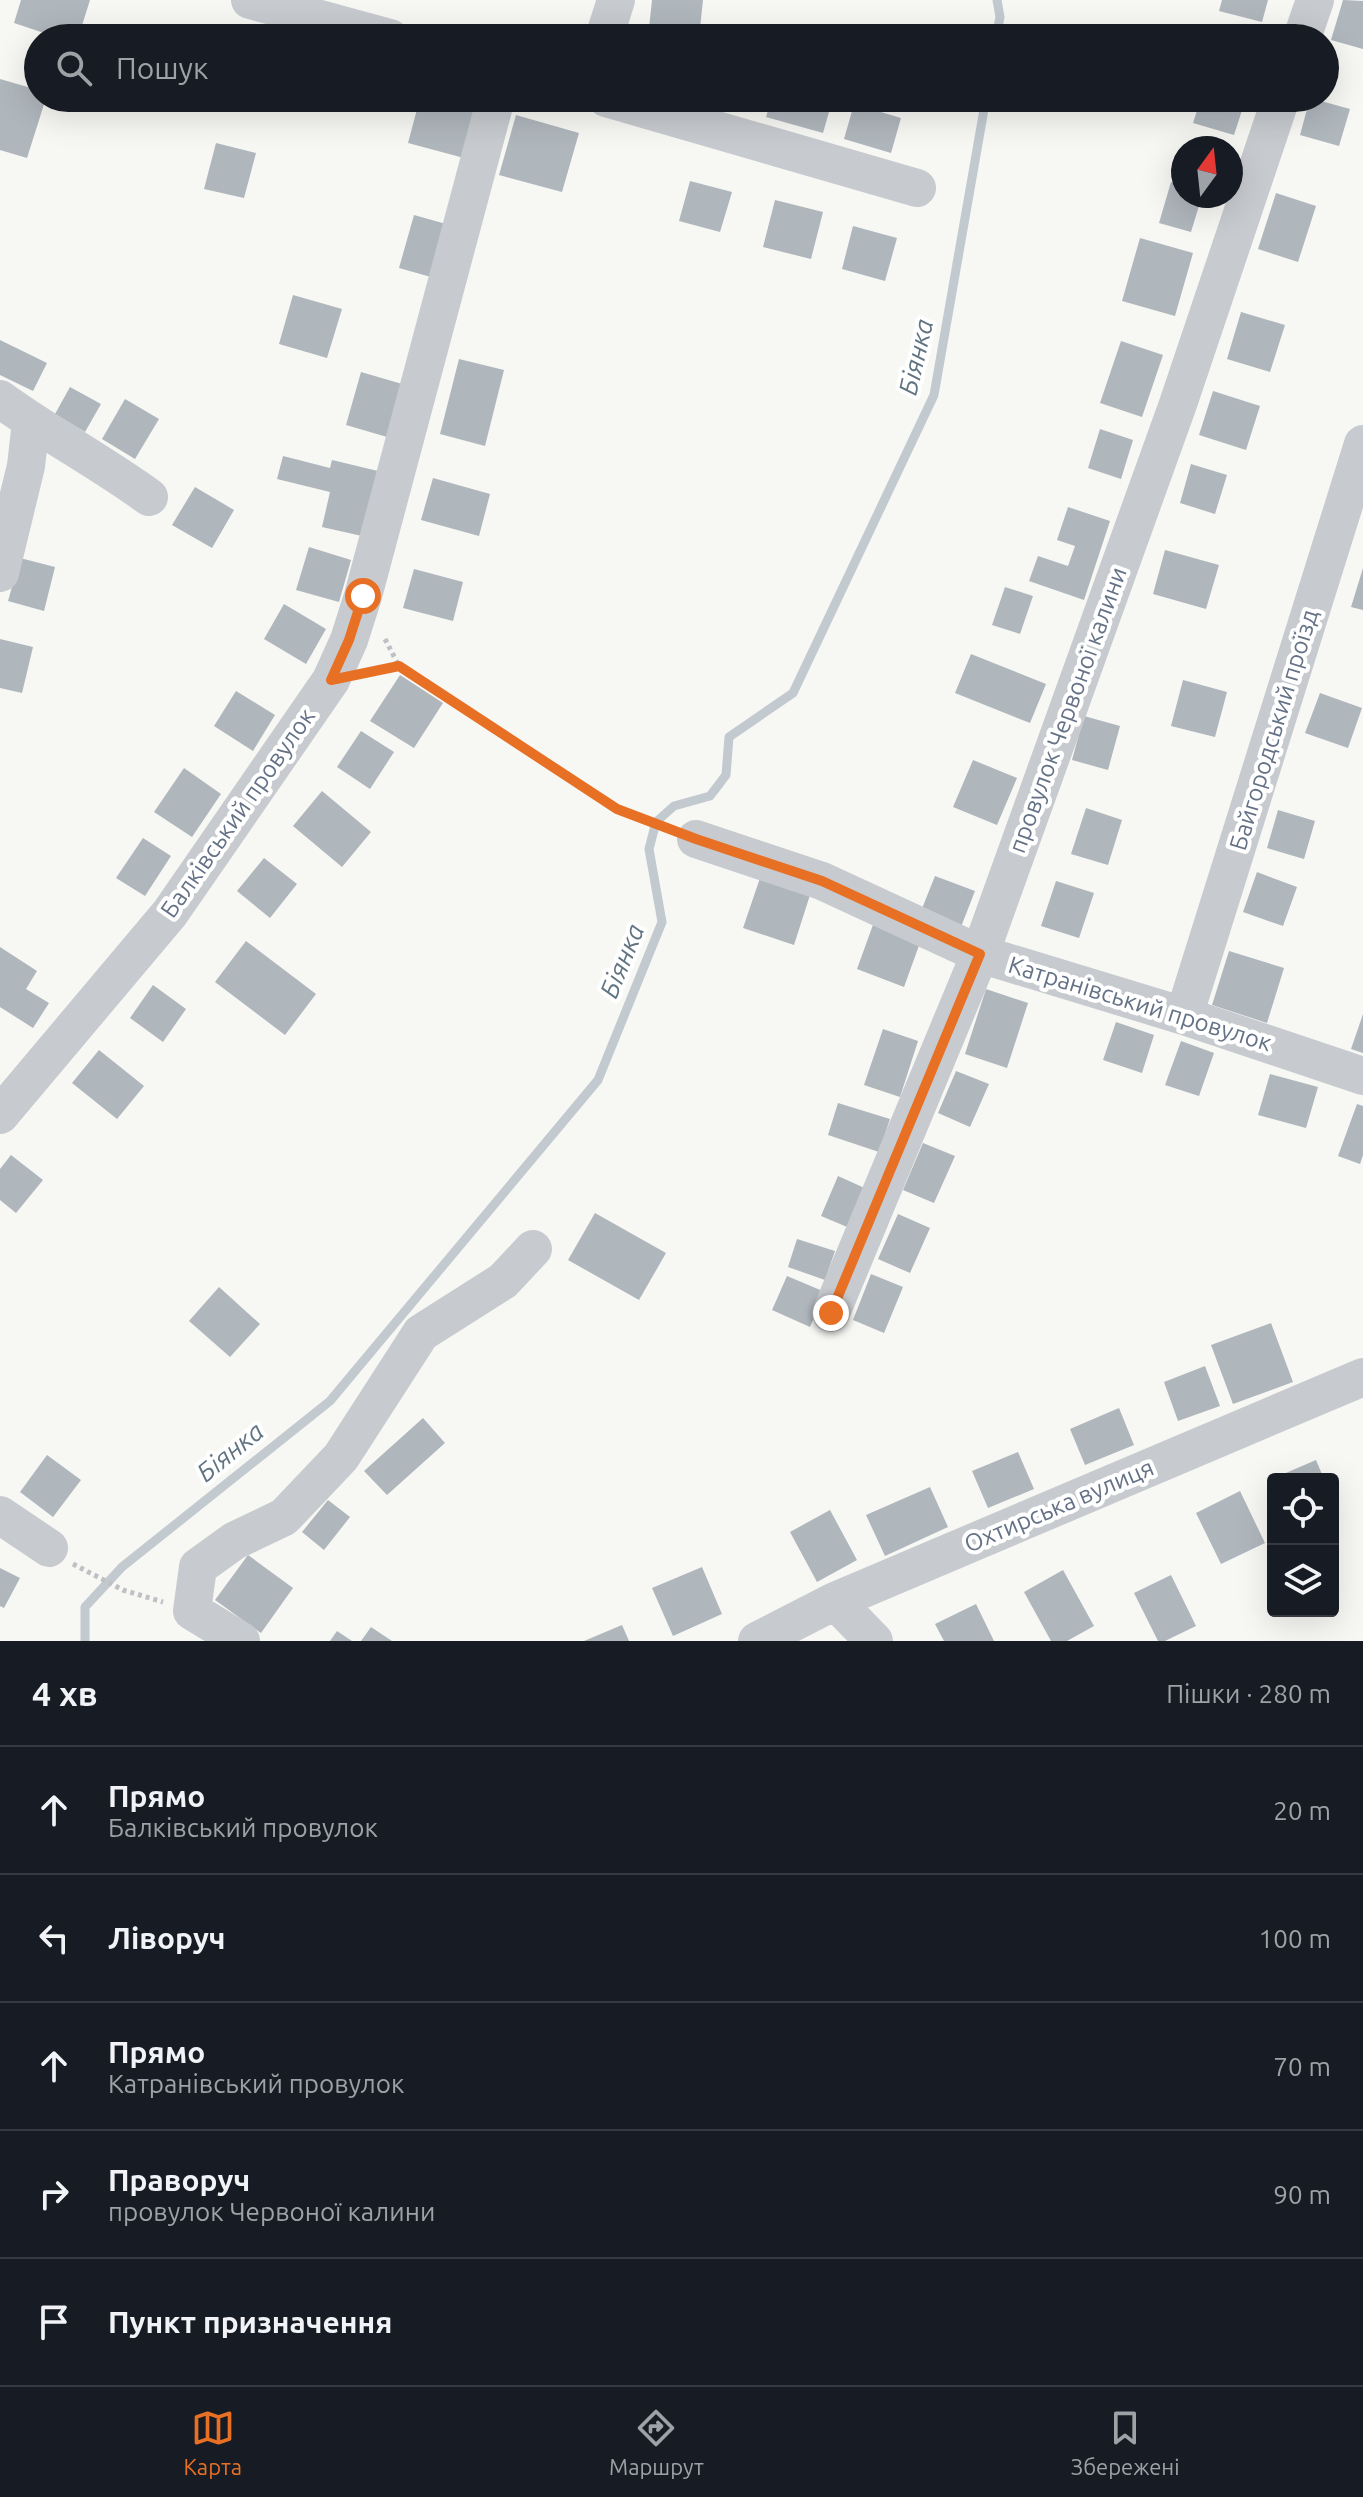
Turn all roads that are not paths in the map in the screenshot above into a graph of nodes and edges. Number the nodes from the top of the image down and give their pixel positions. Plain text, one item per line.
1 (250, 0) edge
2 (616, 0) edge
3 (1315, 0) edge
4 (338, 24) edge
5 (608, 24) edge
6 (1307, 24) edge
7 (492, 112) edge
8 (654, 112) edge
9 (1276, 112) edge
10 (917, 188) dead end
11 (0, 399) edge
12 (31, 422) junction
13 (1363, 444) edge
14 (149, 497) dead end
15 (0, 573) edge
16 (696, 839) road end
17 (980, 954) junction
18 (1184, 1016) junction
19 (14, 1072) edge
20 (1363, 1076) edge
21 (0, 1115) edge
22 (533, 1249) dead end
23 (831, 1313) dead end
24 (1363, 1377) edge
25 (0, 1515) edge
26 (49, 1548) dead end
27 (835, 1601) junction
28 (241, 1641) edge
29 (757, 1641) edge
30 (874, 1641) edge

1 - 4 street
2 - 5 street
3 - 6 street
7 - 19 street, Балківський провулок
8 - 10 street
9 - 17 street, провулок Червоної калини
11 - 12 street
12 - 14 street
12 - 15 street
13 - 18 street, Байгородський проїзд
16 - 17 street, Катранівський провулок
17 - 18 street, Катранівський провулок
17 - 23 street, провулок Червоної калини
18 - 20 street, Катранівський провулок
19 - 21 street, Балківський провулок
22 - 28 street
24 - 27 street, Охтирська вулиця
25 - 26 street
27 - 29 street, Охтирська вулиця
27 - 30 street

